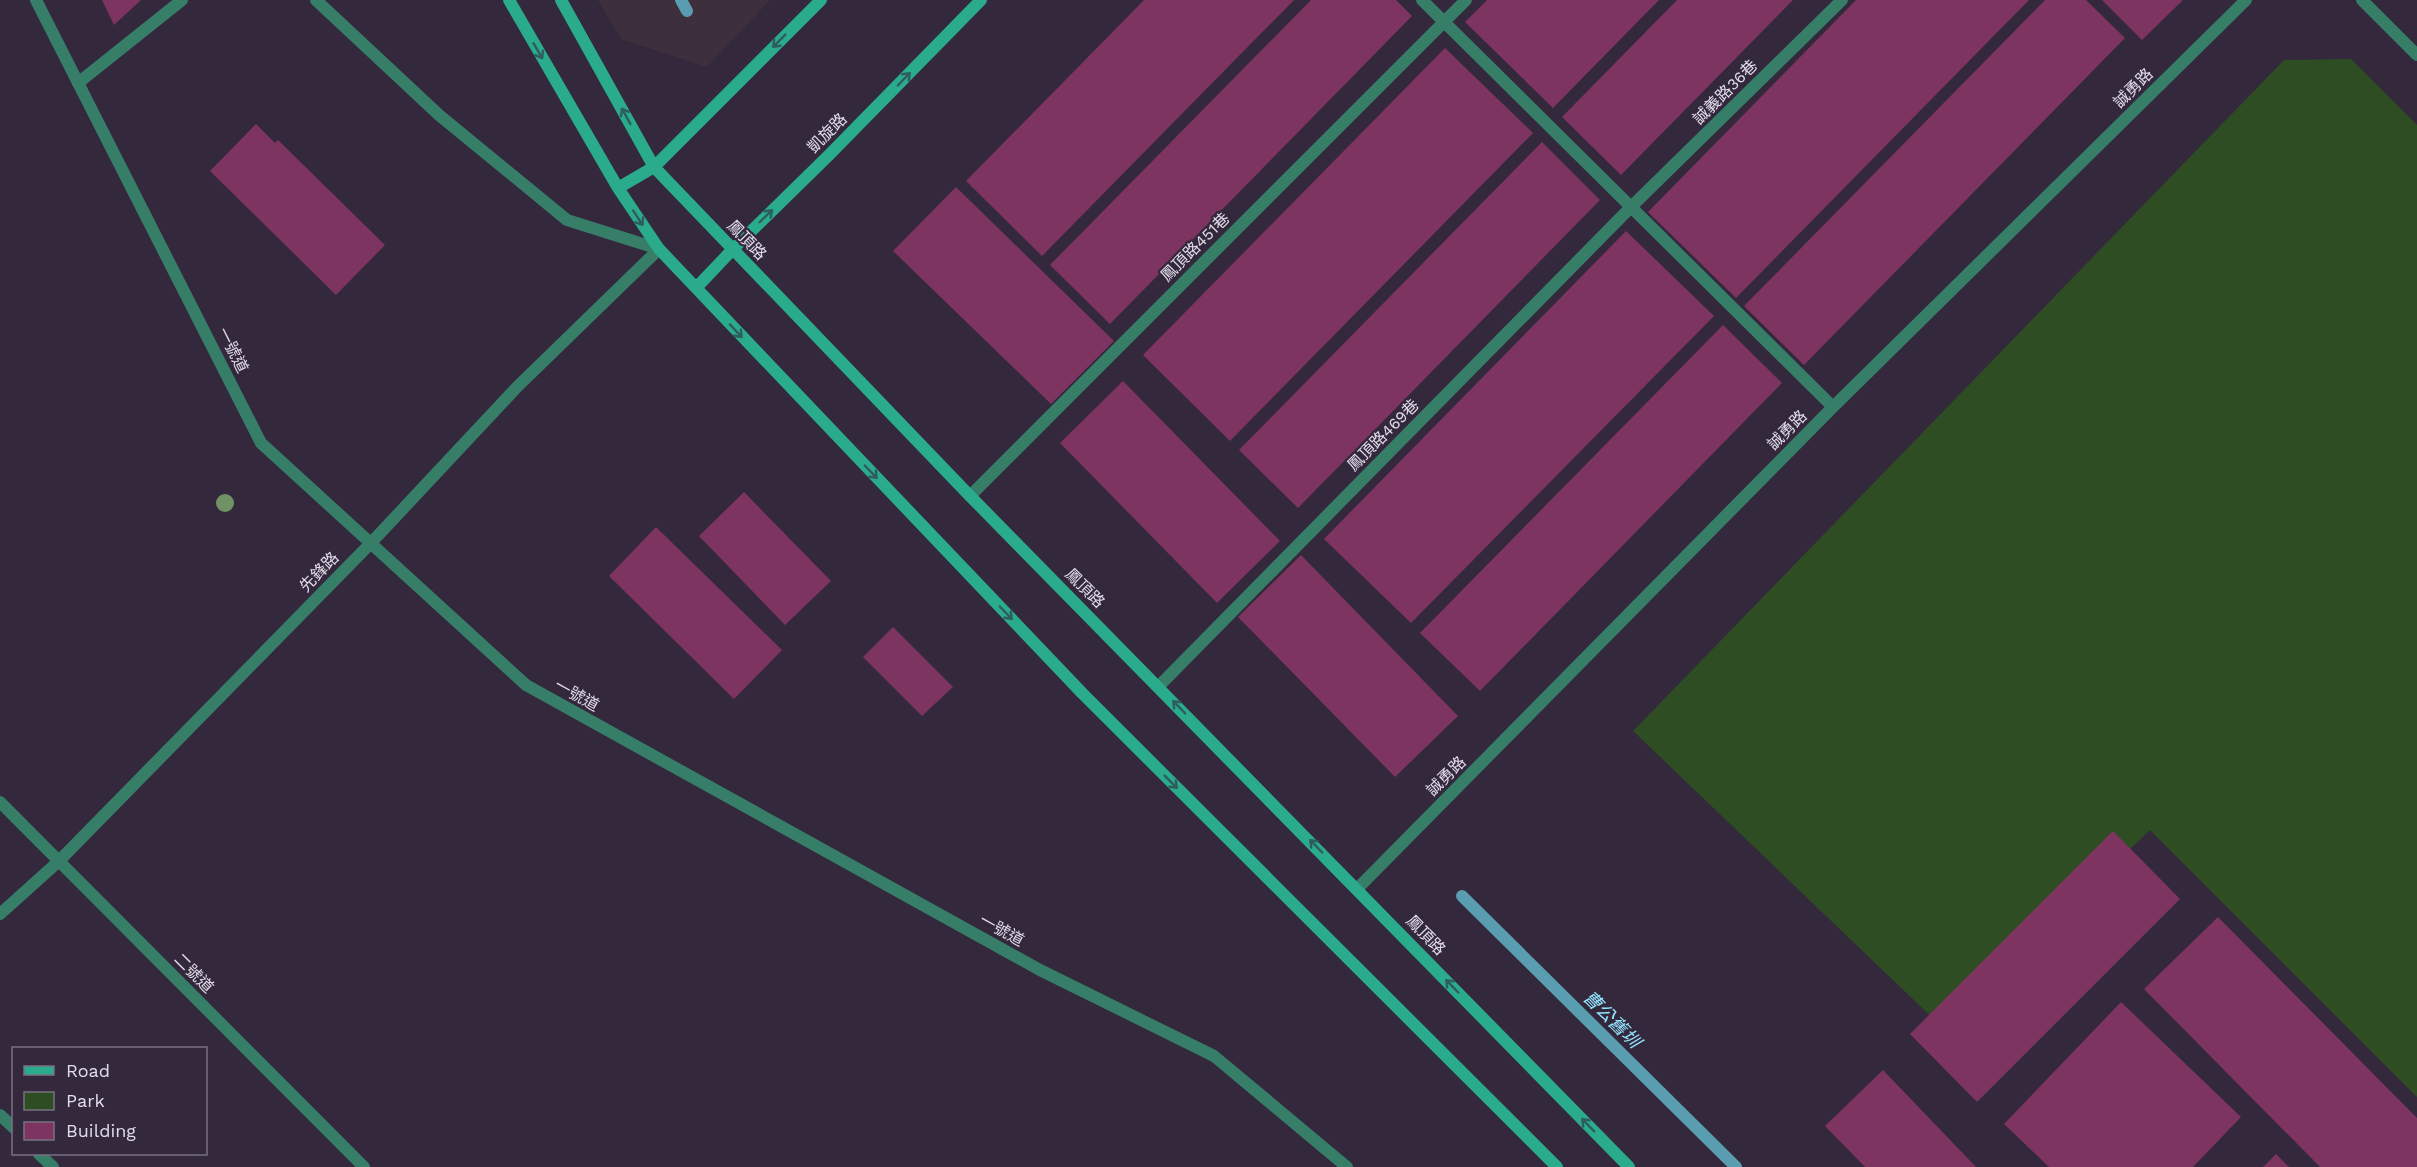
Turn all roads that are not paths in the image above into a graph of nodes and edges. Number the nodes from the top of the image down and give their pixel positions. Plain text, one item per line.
1 (36, 0) edge
2 (182, 0) edge
3 (316, 0) edge
4 (509, 0) edge
5 (561, 0) edge
6 (820, 0) edge
7 (981, 0) edge
8 (1422, 0) edge
9 (1466, 0) edge
10 (1842, 0) edge
11 (2246, 0) edge
12 (2362, 0) edge
13 (1444, 22) junction
14 (2417, 55) edge
15 (78, 83) junction
16 (654, 167) junction
17 (618, 188) junction
18 (1631, 207) junction
19 (659, 249) junction
20 (733, 249) junction
21 (696, 288) junction
22 (1833, 407) junction
23 (970, 496) junction
24 (370, 544) junction
25 (1159, 686) junction
26 (0, 802) edge
27 (59, 861) junction
28 (1357, 889) junction
29 (0, 914) edge
30 (0, 1115) edge
31 (12, 1126) edge
32 (40, 1155) edge
33 (53, 1167) edge
34 (364, 1167) edge
35 (1347, 1167) edge
36 (1557, 1167) edge
37 (1629, 1167) edge

1 - 15 street, 一號道
2 - 15 street
3 - 19 street
4 -> 17 main road
16 -> 5 main road, 鳳頂路
6 -> 16 main road
20 -> 7 main road, 凱旋路
8 - 13 street
9 - 13 street, 鳳頂路451巷
10 - 18 street, 誠義路36巷
11 - 22 street, 誠勇路
12 - 14 street
13 - 18 street
13 - 23 street, 鳳頂路451巷
15 - 24 street, 一號道
16 - 17 main road
16 - 20 main road, 鳳頂路
17 -> 19 main road
18 - 22 street
18 - 25 street, 鳳頂路469巷
19 - 21 main road
19 - 24 street, 先鋒路
20 - 21 main road, 凱旋路
20 - 23 main road, 鳳頂路
21 -> 36 main road
22 - 28 street, 誠勇路
23 - 25 main road, 鳳頂路
24 - 27 street, 先鋒路
24 - 35 street, 一號道
28 -> 25 main road, 鳳頂路
26 - 27 street, 二號道
27 - 29 street, 先鋒路
27 - 34 street, 二號道
37 -> 28 main road, 鳳頂路
30 - 31 street
32 - 33 street

